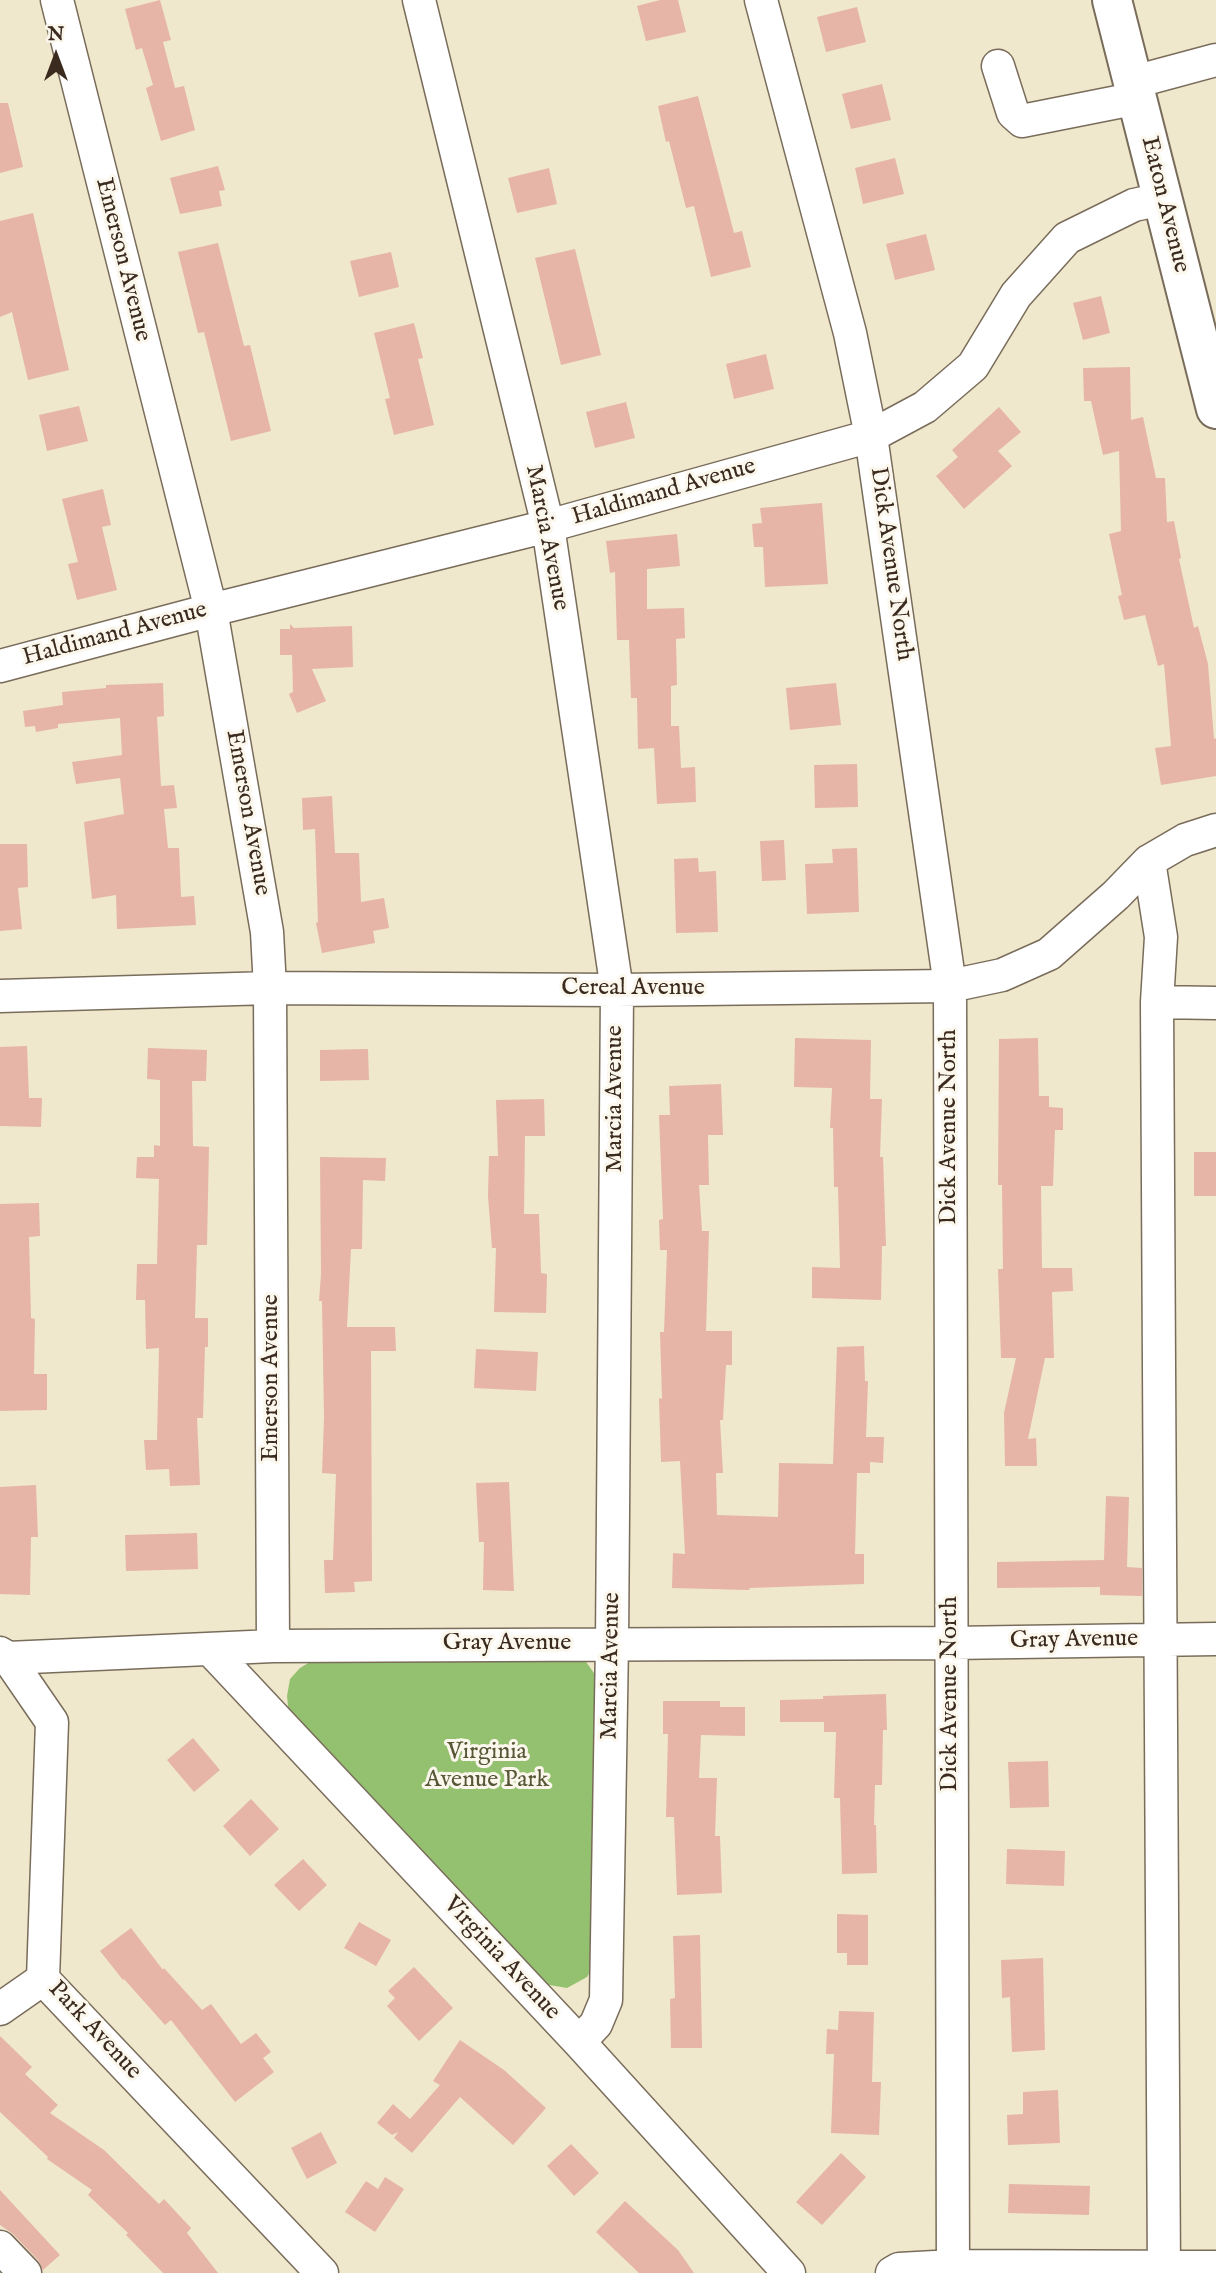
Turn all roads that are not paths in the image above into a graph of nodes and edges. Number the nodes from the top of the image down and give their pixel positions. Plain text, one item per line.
1 (57, 0) edge
2 (419, 0) edge
3 (761, 0) edge
4 (1112, 0) edge
5 (1216, 60) edge
6 (998, 66) dead end
7 (1136, 90) junction
8 (1162, 199) junction
9 (1216, 409) edge
10 (871, 436) junction
11 (548, 526) junction
12 (211, 610) junction
13 (0, 666) edge
14 (1216, 830) edge
15 (1149, 861) junction
16 (950, 986) junction
17 (270, 988) junction
18 (617, 990) junction
19 (0, 996) edge
20 (1157, 1002) junction
21 (1216, 1003) edge
22 (1162, 1639) junction
23 (1216, 1639) edge
24 (612, 1643) junction
25 (951, 1643) junction
26 (273, 1646) junction
27 (209, 1649) junction
28 (4, 1655) edge
29 (43, 1979) junction
30 (0, 2010) edge
31 (579, 2042) junction
32 (0, 2247) edge
33 (1216, 2267) edge
34 (953, 2270) edge
35 (1164, 2270) edge
36 (25, 2273) edge
37 (322, 2273) edge
38 (789, 2273) edge
39 (892, 2273) edge

1 - 12 street, Emerson Avenue
2 - 11 street, Marcia Avenue
3 - 10 street, Dick Avenue North
4 - 7 main road, Eaton Avenue
5 - 7 street
6 - 7 street
7 - 8 main road, Eaton Avenue
8 - 9 main road, Eaton Avenue
8 - 10 street, Haldimand Avenue
10 - 11 street, Haldimand Avenue
10 - 16 street, Dick Avenue North
11 - 12 street, Haldimand Avenue
11 - 18 street, Marcia Avenue
12 - 13 street, Haldimand Avenue
12 - 17 street, Emerson Avenue
14 - 15 street, Cereal Avenue
15 - 16 street, Cereal Avenue
15 - 20 street
16 - 18 street, Cereal Avenue
16 - 25 street, Dick Avenue North
17 - 18 street, Cereal Avenue
17 - 19 street, Cereal Avenue
17 - 26 street, Emerson Avenue
18 - 24 street, Marcia Avenue
20 - 21 street
20 - 22 street
22 - 23 street, Gray Avenue
22 - 25 street, Gray Avenue
22 - 35 street
24 - 25 street, Gray Avenue
24 - 26 street, Gray Avenue
24 - 31 street, Marcia Avenue
25 - 34 street, Dick Avenue North
26 - 27 street, Gray Avenue
27 - 28 street, Gray Avenue
27 - 31 street, Virginia Avenue
28 - 29 street, Park Avenue
29 - 30 street
29 - 37 street, Park Avenue
31 - 38 street, Virginia Avenue
32 - 36 street
33 - 35 street
34 - 35 street
34 - 39 street

